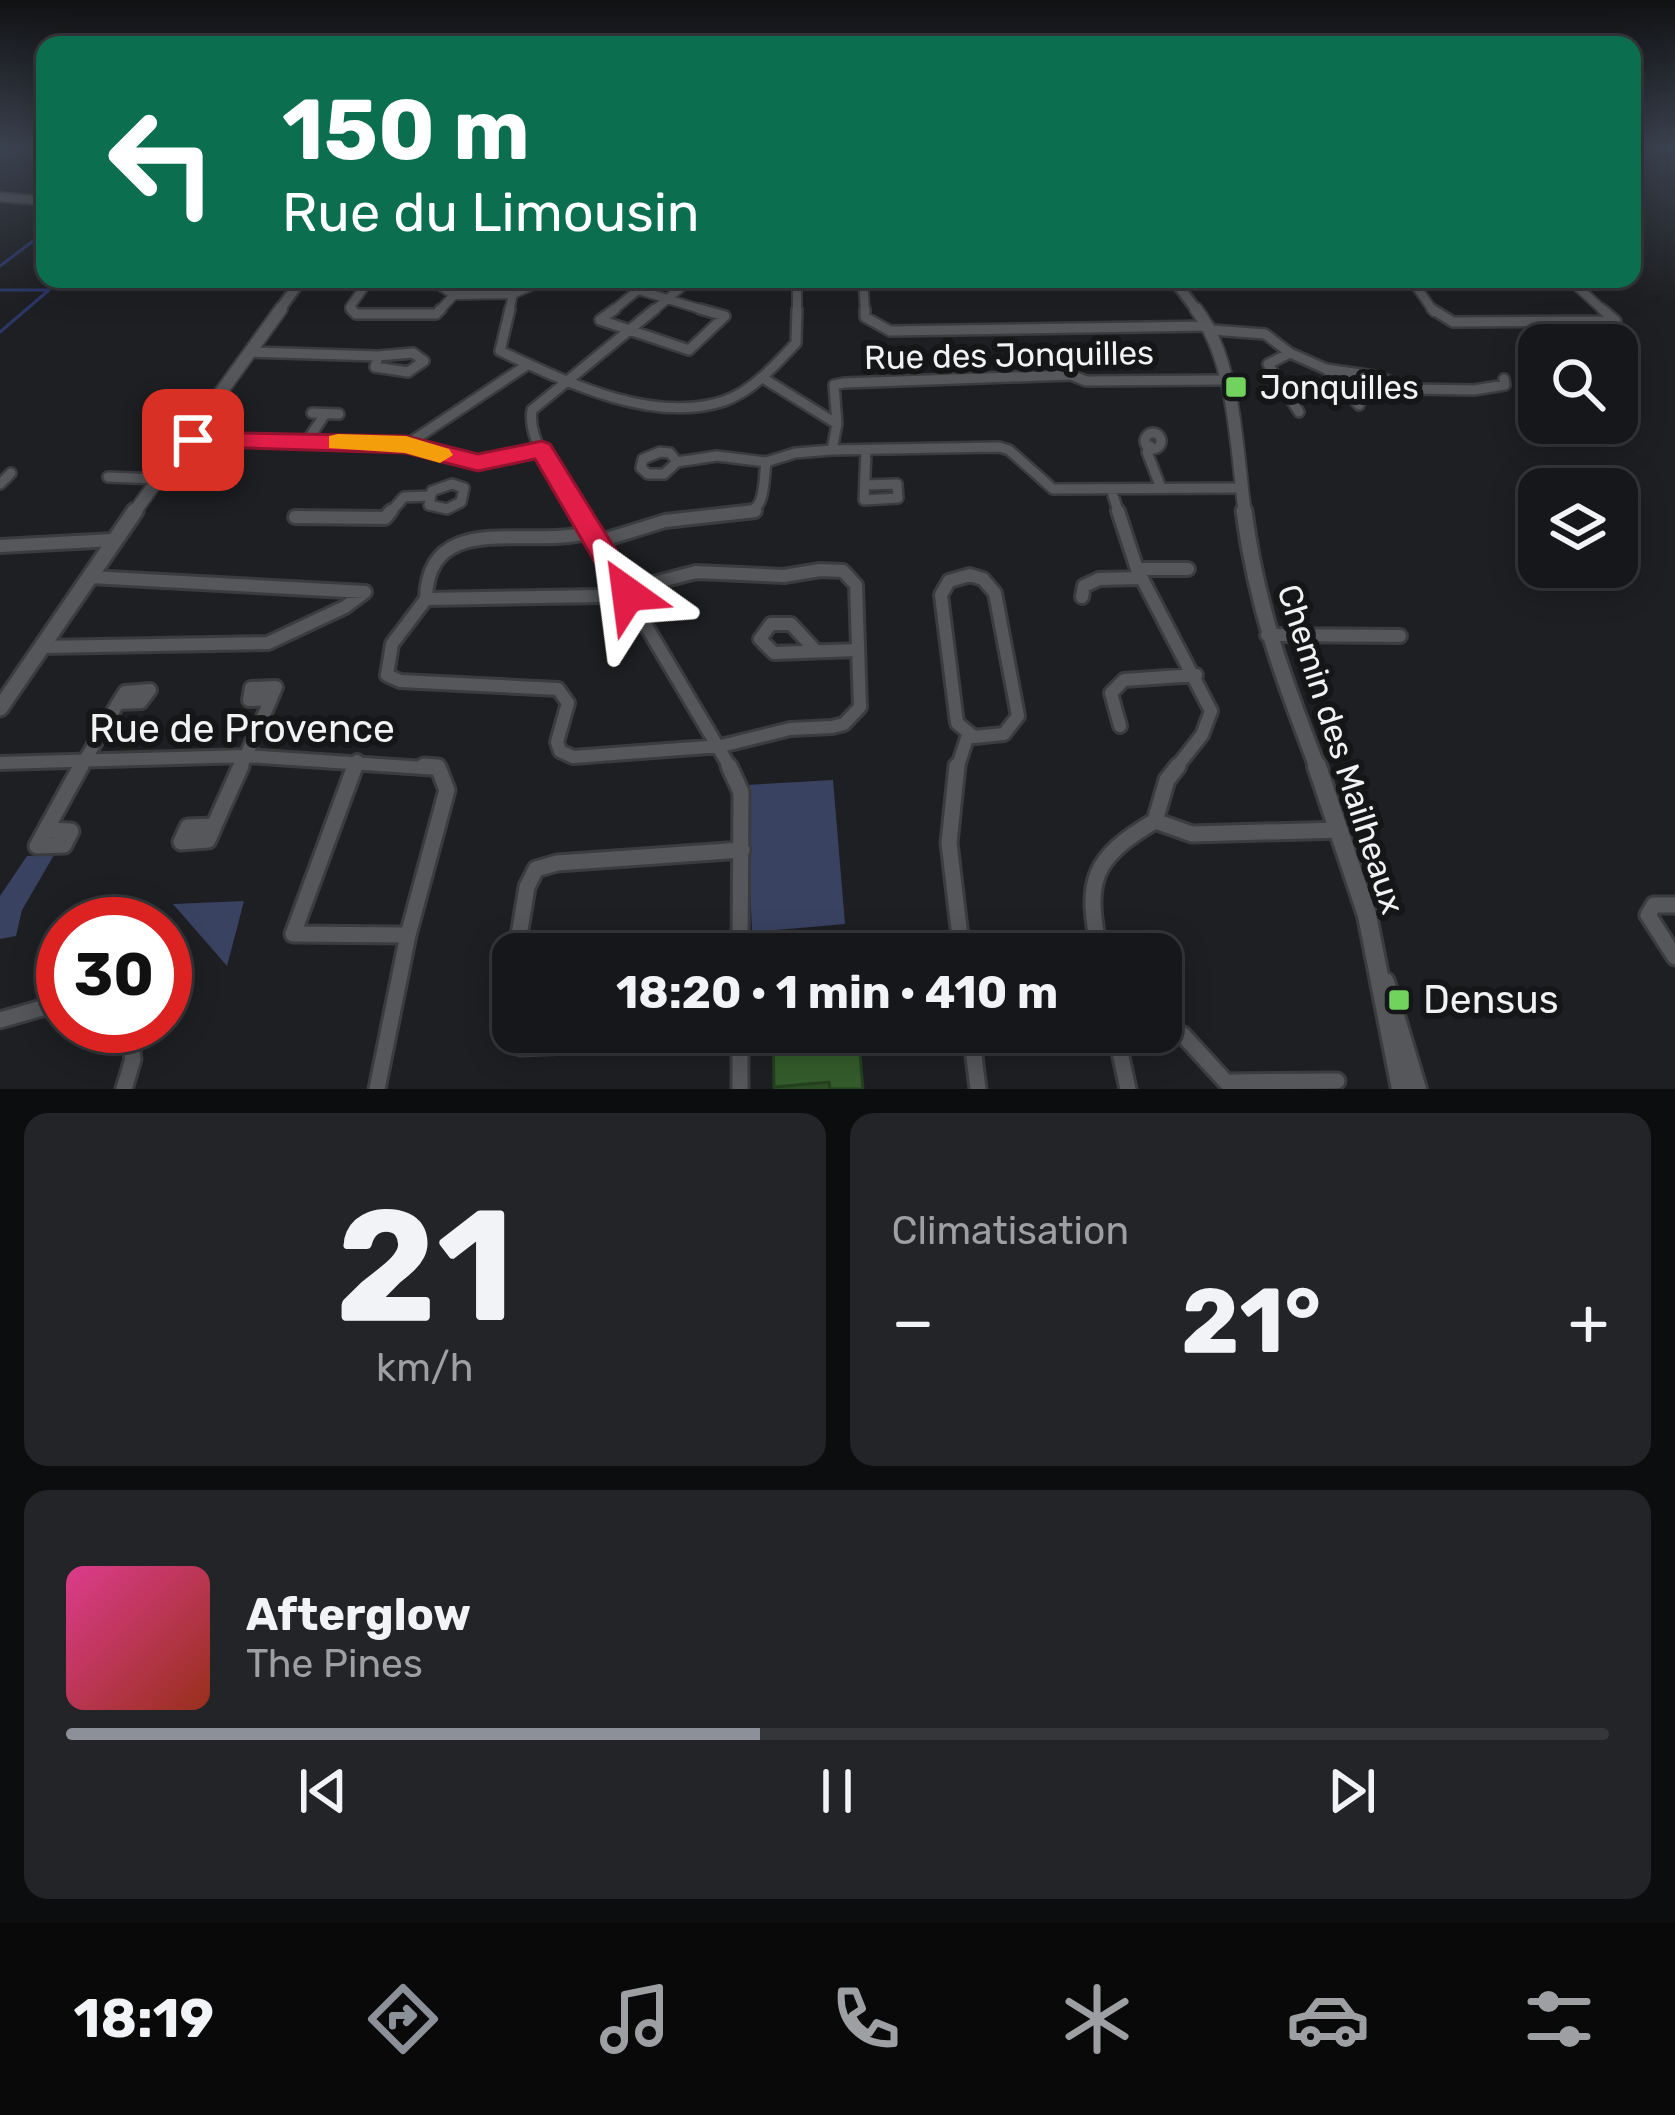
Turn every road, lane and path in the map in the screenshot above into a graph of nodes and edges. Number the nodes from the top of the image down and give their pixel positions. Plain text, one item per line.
1 (296, 288) edge
2 (364, 288) edge
3 (444, 288) edge
4 (526, 288) edge
5 (681, 288) edge
6 (796, 288) edge
7 (863, 288) edge
8 (1180, 288) edge
9 (1418, 288) edge
10 (1579, 288) edge
11 (513, 294) junction
12 (454, 295) junction
13 (670, 298) junction
14 (1211, 328) junction
15 (632, 330) junction
16 (250, 352) junction
17 (1290, 353) junction
18 (378, 356) junction
19 (527, 365) junction
20 (1326, 369) junction
21 (764, 377) junction
22 (569, 379) junction
23 (1504, 379) dead end
24 (1224, 380) junction
25 (1359, 405) dead end
26 (1299, 412) dead end
27 (312, 413) dead end
28 (325, 414) junction
29 (339, 414) dead end
30 (837, 424) junction
31 (186, 440) junction
32 (307, 441) junction
33 (406, 445) junction
34 (1150, 446) dead end
35 (542, 450) junction
36 (832, 450) junction
37 (866, 451) junction
38 (473, 461) junction
39 (676, 462) dead end
40 (766, 462) junction
41 (11, 473) dead end
42 (109, 477) dead end
43 (157, 479) junction
44 (0, 484) edge
45 (454, 484) junction
46 (865, 485) dead end
47 (1160, 488) junction
48 (1242, 488) junction
49 (1111, 489) junction
50 (429, 496) junction
51 (295, 517) dead end
52 (594, 537) junction
53 (114, 540) junction
54 (0, 546) edge
55 (1188, 569) dead end
56 (1139, 574) junction
57 (90, 578) junction
58 (628, 594) junction
59 (1082, 597) dead end
60 (426, 599) junction
61 (1267, 635) junction
62 (1400, 636) dead end
63 (42, 647) junction
64 (857, 650) junction
65 (816, 651) dead end
66 (1196, 675) junction
67 (271, 699) dead end
68 (117, 704) dead end
69 (0, 708) edge
70 (1120, 726) dead end
71 (968, 735) junction
72 (721, 746) junction
73 (246, 756) junction
74 (84, 761) junction
75 (357, 761) junction
76 (0, 763) edge
77 (1155, 821) junction
78 (215, 826) dead end
79 (46, 830) dead end
80 (1340, 830) junction
81 (742, 850) junction
82 (1675, 905) edge
83 (519, 933) edge
84 (740, 933) edge
85 (959, 933) edge
86 (1096, 933) edge
87 (409, 935) junction
88 (1675, 958) edge
89 (1378, 966) junction
90 (36, 1010) edge
91 (0, 1020) edge
92 (1182, 1035) edge
93 (132, 1053) edge
94 (740, 1053) edge
95 (974, 1053) edge
96 (1120, 1053) edge
97 (1337, 1081) dead end
98 (124, 1089) edge
99 (377, 1089) edge
100 (740, 1089) edge
101 (978, 1089) edge
102 (1128, 1089) edge
103 (1401, 1089) edge
104 (1417, 1089) edge

1 - 16 street
2 - 12 street
3 - 12 street
4 - 11 street
5 - 13 street
6 - 21 street
7 - 14 street
8 - 14 street, Chemin des Mailheaux
9 - 10 street
11 - 12 street
11 - 19 street
13 - 15 street
13 - 15 street
13 - 15 street
14 - 17 street
14 - 24 street, Chemin des Mailheaux
15 - 22 street
16 - 18 street
16 - 31 street
17 - 20 street
17 - 26 street
18 - 18 street
19 - 22 street
19 - 33 street
20 - 23 street
20 - 25 street
21 - 22 street
21 - 30 street
22 - 35 street
24 - 30 street, Rue des Jonquilles
24 - 48 street, Chemin des Mailheaux
27 - 28 street
28 - 29 street
28 - 32 street
30 - 36 street
31 - 32 street
31 - 43 street
32 - 33 street
33 - 38 street
34 - 47 street
35 - 38 street
35 - 52 street
36 - 37 street
36 - 40 street
37 - 46 street
37 - 49 street
38 - 45 street
39 - 40 street
40 - 52 street
41 - 44 street
42 - 43 street
43 - 53 street
45 - 50 street
45 - 50 street
47 - 48 street
47 - 49 street
48 - 61 street, Chemin des Mailheaux
49 - 56 street
50 - 51 street
52 - 58 street
52 - 60 street
53 - 54 street
53 - 57 street
55 - 56 street
56 - 59 street
56 - 66 street
57 - 63 street
57 - 63 street
58 - 60 street
58 - 64 street
58 - 72 street
60 - 72 street
61 - 62 street
61 - 80 street, Chemin des Mailheaux
63 - 69 street
64 - 65 street
64 - 72 street
66 - 70 street
66 - 77 street
67 - 73 street
68 - 74 street
71 - 71 street
71 - 85 street
72 - 81 street
73 - 74 street, Rue de Provence
73 - 75 street, Rue de Provence
73 - 78 street
74 - 76 street, Rue de Provence
74 - 79 street
75 - 87 street, Rue de Provence
75 - 87 street
77 - 80 street
77 - 86 street
80 - 89 street, Chemin des Mailheaux
81 - 83 street
81 - 84 street
82 - 88 street
87 - 99 street, Rue de Provence
89 - 103 street, Chemin des Mailheaux
89 - 104 street, Chemin des Mailheaux
90 - 91 street
92 - 97 street
93 - 98 street
94 - 100 street
95 - 101 street
96 - 102 street

